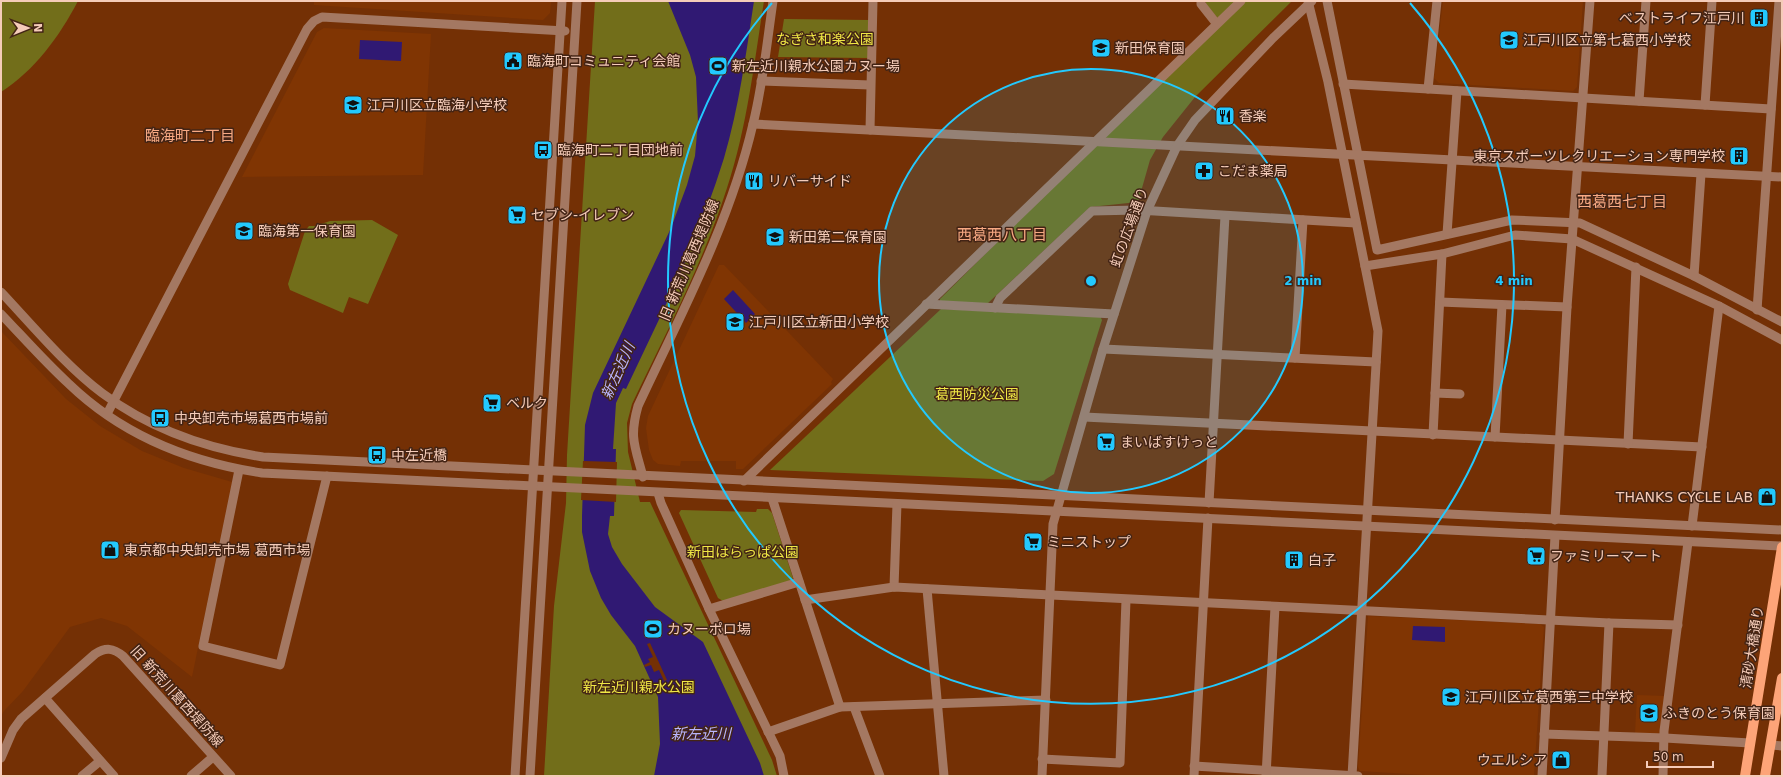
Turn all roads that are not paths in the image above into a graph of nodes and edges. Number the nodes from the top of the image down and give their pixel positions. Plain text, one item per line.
1 (562, 1) edge
2 (577, 1) edge
3 (773, 1) edge
4 (873, 1) edge
5 (1201, 1) edge
6 (1241, 1) edge
7 (1327, 1) edge
8 (1437, 1) edge
9 (1590, 1) edge
10 (1646, 1) edge
11 (1712, 1) edge
12 (1779, 1) edge
13 (1310, 2) edge
14 (1216, 24) junction
15 (561, 31) junction
16 (575, 32) junction
17 (1779, 33) edge
18 (760, 81) junction
19 (1343, 84) junction
20 (870, 86) junction
21 (1428, 89) junction
22 (1457, 91) junction
23 (1583, 98) junction
24 (1639, 101) junction
25 (1705, 105) junction
26 (1771, 109) junction
27 (753, 124) junction
28 (870, 130) junction
29 (1096, 142) junction
30 (1177, 146) junction
31 (1342, 154) junction
32 (1358, 155) junction
33 (1453, 160) junction
34 (1578, 168) junction
35 (1701, 174) junction
36 (1766, 177) junction
37 (1782, 177) edge
38 (1147, 211) junction
39 (1225, 216) junction
40 (1303, 220) junction
41 (1356, 223) junction
42 (1574, 223) junction
43 (1447, 234) junction
44 (1572, 239) junction
45 (1442, 254) junction
46 (1365, 266) junction
47 (1636, 267) junction
48 (1694, 276) junction
49 (1, 292) edge
50 (1440, 302) junction
51 (926, 304) junction
52 (1502, 305) junction
53 (1719, 306) junction
54 (1567, 307) junction
55 (995, 308) junction
56 (1757, 310) junction
57 (1, 314) edge
58 (1114, 314) junction
59 (1782, 322) edge
60 (1782, 340) edge
61 (1103, 349) junction
62 (1218, 355) junction
63 (1295, 358) junction
64 (1376, 362) junction
65 (1435, 393) junction
66 (1460, 394) dead end
67 (114, 401) junction
68 (107, 414) junction
69 (1084, 417) junction
70 (1214, 423) junction
71 (1372, 432) junction
72 (1434, 435) junction
73 (1495, 437) junction
74 (1559, 440) junction
75 (1628, 444) junction
76 (1702, 446) junction
77 (239, 470) junction
78 (534, 470) junction
79 (548, 470) junction
80 (327, 476) junction
81 (643, 476) junction
82 (744, 481) junction
83 (533, 486) junction
84 (547, 487) junction
85 (658, 493) junction
86 (1062, 496) junction
87 (772, 498) junction
88 (1209, 503) junction
89 (897, 504) junction
90 (1368, 510) junction
91 (1057, 511) junction
92 (1208, 518) junction
93 (1555, 520) junction
94 (1367, 526) junction
95 (1692, 526) junction
96 (1782, 530) edge
97 (1555, 536) junction
98 (1688, 542) junction
99 (1782, 547) edge
100 (799, 582) junction
101 (894, 587) junction
102 (927, 589) junction
103 (1050, 596) junction
104 (805, 600) junction
105 (1126, 600) junction
106 (1203, 603) junction
107 (1275, 606) junction
108 (709, 609) junction
109 (1362, 611) junction
110 (1550, 620) junction
111 (1609, 623) junction
112 (1678, 624) junction
113 (1782, 678) edge
114 (45, 698) junction
115 (1046, 700) junction
116 (938, 703) junction
117 (840, 706) junction
118 (854, 707) junction
119 (768, 732) junction
120 (1544, 734) junction
121 (1604, 736) junction
122 (1665, 738) junction
123 (1750, 743) junction
124 (1771, 745) junction
125 (1782, 746) edge
126 (780, 756) junction
127 (213, 757) junction
128 (1, 758) edge
129 (1042, 759) junction
130 (100, 761) junction
131 (1194, 766) junction
132 (1266, 773) edge
133 (82, 776) edge
134 (114, 776) edge
135 (192, 776) edge
136 (231, 776) edge
137 (515, 776) edge
138 (530, 776) edge
139 (784, 776) edge
140 (790, 776) edge
141 (880, 776) edge
142 (944, 776) edge
143 (1042, 776) edge
144 (1194, 776) edge
145 (1352, 776) edge
146 (1358, 776) edge
147 (1542, 776) edge
148 (1602, 776) edge
149 (1663, 776) edge
150 (1745, 776) edge
151 (1766, 776) edge

1 - 15 street
2 - 16 street
3 - 18 street, 旧 新荒川葛西堤防線
4 - 20 street
5 - 14 street
6 - 14 street
7 - 19 street
8 - 21 street
9 - 23 street
10 - 24 street
11 - 25 street
12 - 17 street
13 - 30 street, 虹の広場通り
13 - 31 street
14 - 29 street
15 - 16 street
15 - 67 street
15 - 78 street
16 - 79 street
17 - 26 street
18 - 20 street
18 - 27 street, 旧 新荒川葛西堤防線
19 - 21 street
19 - 32 street
20 - 28 street
21 - 22 street
22 - 23 street
22 - 33 street
23 - 24 street
23 - 34 street
24 - 25 street
25 - 26 street
26 - 36 street
27 - 28 street
27 - 81 street, 旧 新荒川葛西堤防線
28 - 29 street
29 - 30 street
29 - 51 street
30 - 31 street
30 - 38 street, 虹の広場通り
31 - 32 street
31 - 41 street
32 - 33 street
32 - 43 street
33 - 34 street
33 - 43 street
34 - 35 street
34 - 42 street
35 - 36 street
35 - 48 street
36 - 37 street
36 - 56 street
38 - 39 street
38 - 55 street
38 - 58 street, 虹の広場通り
39 - 40 street
39 - 62 street
40 - 41 street
40 - 63 street
41 - 46 street
42 - 43 street
42 - 44 street
42 - 48 street
44 - 45 street
44 - 47 street
44 - 54 street
45 - 46 street
45 - 50 street
46 - 64 street
47 - 53 street
47 - 75 street
48 - 56 street
49 - 67 street
50 - 52 street
50 - 65 street
51 - 55 street
51 - 82 street
52 - 54 street
52 - 73 street
53 - 60 street
53 - 76 street
54 - 74 street
55 - 58 street
56 - 59 street
57 - 68 street
58 - 61 street, 虹の広場通り
61 - 62 street
61 - 69 street, 虹の広場通り
62 - 63 street
62 - 70 street
63 - 64 street
64 - 71 street
65 - 66 street
65 - 72 street
67 - 68 street
67 - 78 street
68 - 77 street
69 - 70 street
69 - 86 street, 虹の広場通り
70 - 71 street
70 - 88 street
71 - 72 street
71 - 90 street
72 - 73 street
73 - 74 street
74 - 75 street
74 - 93 street
75 - 76 street
76 - 95 street
77 - 80 street
77 - 80 street
78 - 79 street
78 - 83 street
79 - 81 street
79 - 84 street
80 - 83 street
81 - 82 street
82 - 86 street
83 - 84 street
83 - 137 street
84 - 85 street
84 - 138 street
85 - 87 street
85 - 108 street
86 - 88 street
86 - 91 street, 虹の広場通り
87 - 89 street
87 - 100 street
88 - 90 street
89 - 91 street
89 - 101 street
90 - 93 street
90 - 94 street
91 - 92 street
91 - 103 street, 虹の広場通り
92 - 94 street
92 - 106 street
93 - 95 street
94 - 97 street
94 - 109 street
95 - 96 street
97 - 98 street
97 - 110 street
98 - 99 street
98 - 112 street
99 - 123 main road, 清砂大橋通り
100 - 104 street
100 - 108 street
101 - 102 street
101 - 104 street
102 - 103 street
102 - 116 street
103 - 105 street
103 - 115 street, 虹の広場通り
104 - 117 street
105 - 106 street
105 - 129 street
106 - 107 street
106 - 131 street
107 - 109 street
107 - 132 street
108 - 119 street
109 - 110 street
109 - 145 street
110 - 111 street
110 - 120 street
111 - 112 street
111 - 121 street
112 - 122 street
113 - 124 main road
114 - 127 street, 旧 新荒川葛西堤防線
114 - 128 street, 旧 新荒川葛西堤防線
114 - 130 street
115 - 116 street
115 - 129 street, 虹の広場通り
116 - 118 street
116 - 142 street
117 - 118 street
117 - 119 street
118 - 141 street
119 - 126 street
120 - 121 street
120 - 147 street
121 - 122 street
121 - 148 street
122 - 123 street
122 - 149 street
123 - 150 main road, 清砂大橋通り
124 - 125 street
124 - 151 main road
126 - 139 street
126 - 140 street
127 - 135 street
127 - 136 street, 旧 新荒川葛西堤防線
129 - 143 street, 虹の広場通り
130 - 133 street
130 - 134 street
131 - 132 street
131 - 144 street
132 - 145 street
145 - 146 street

